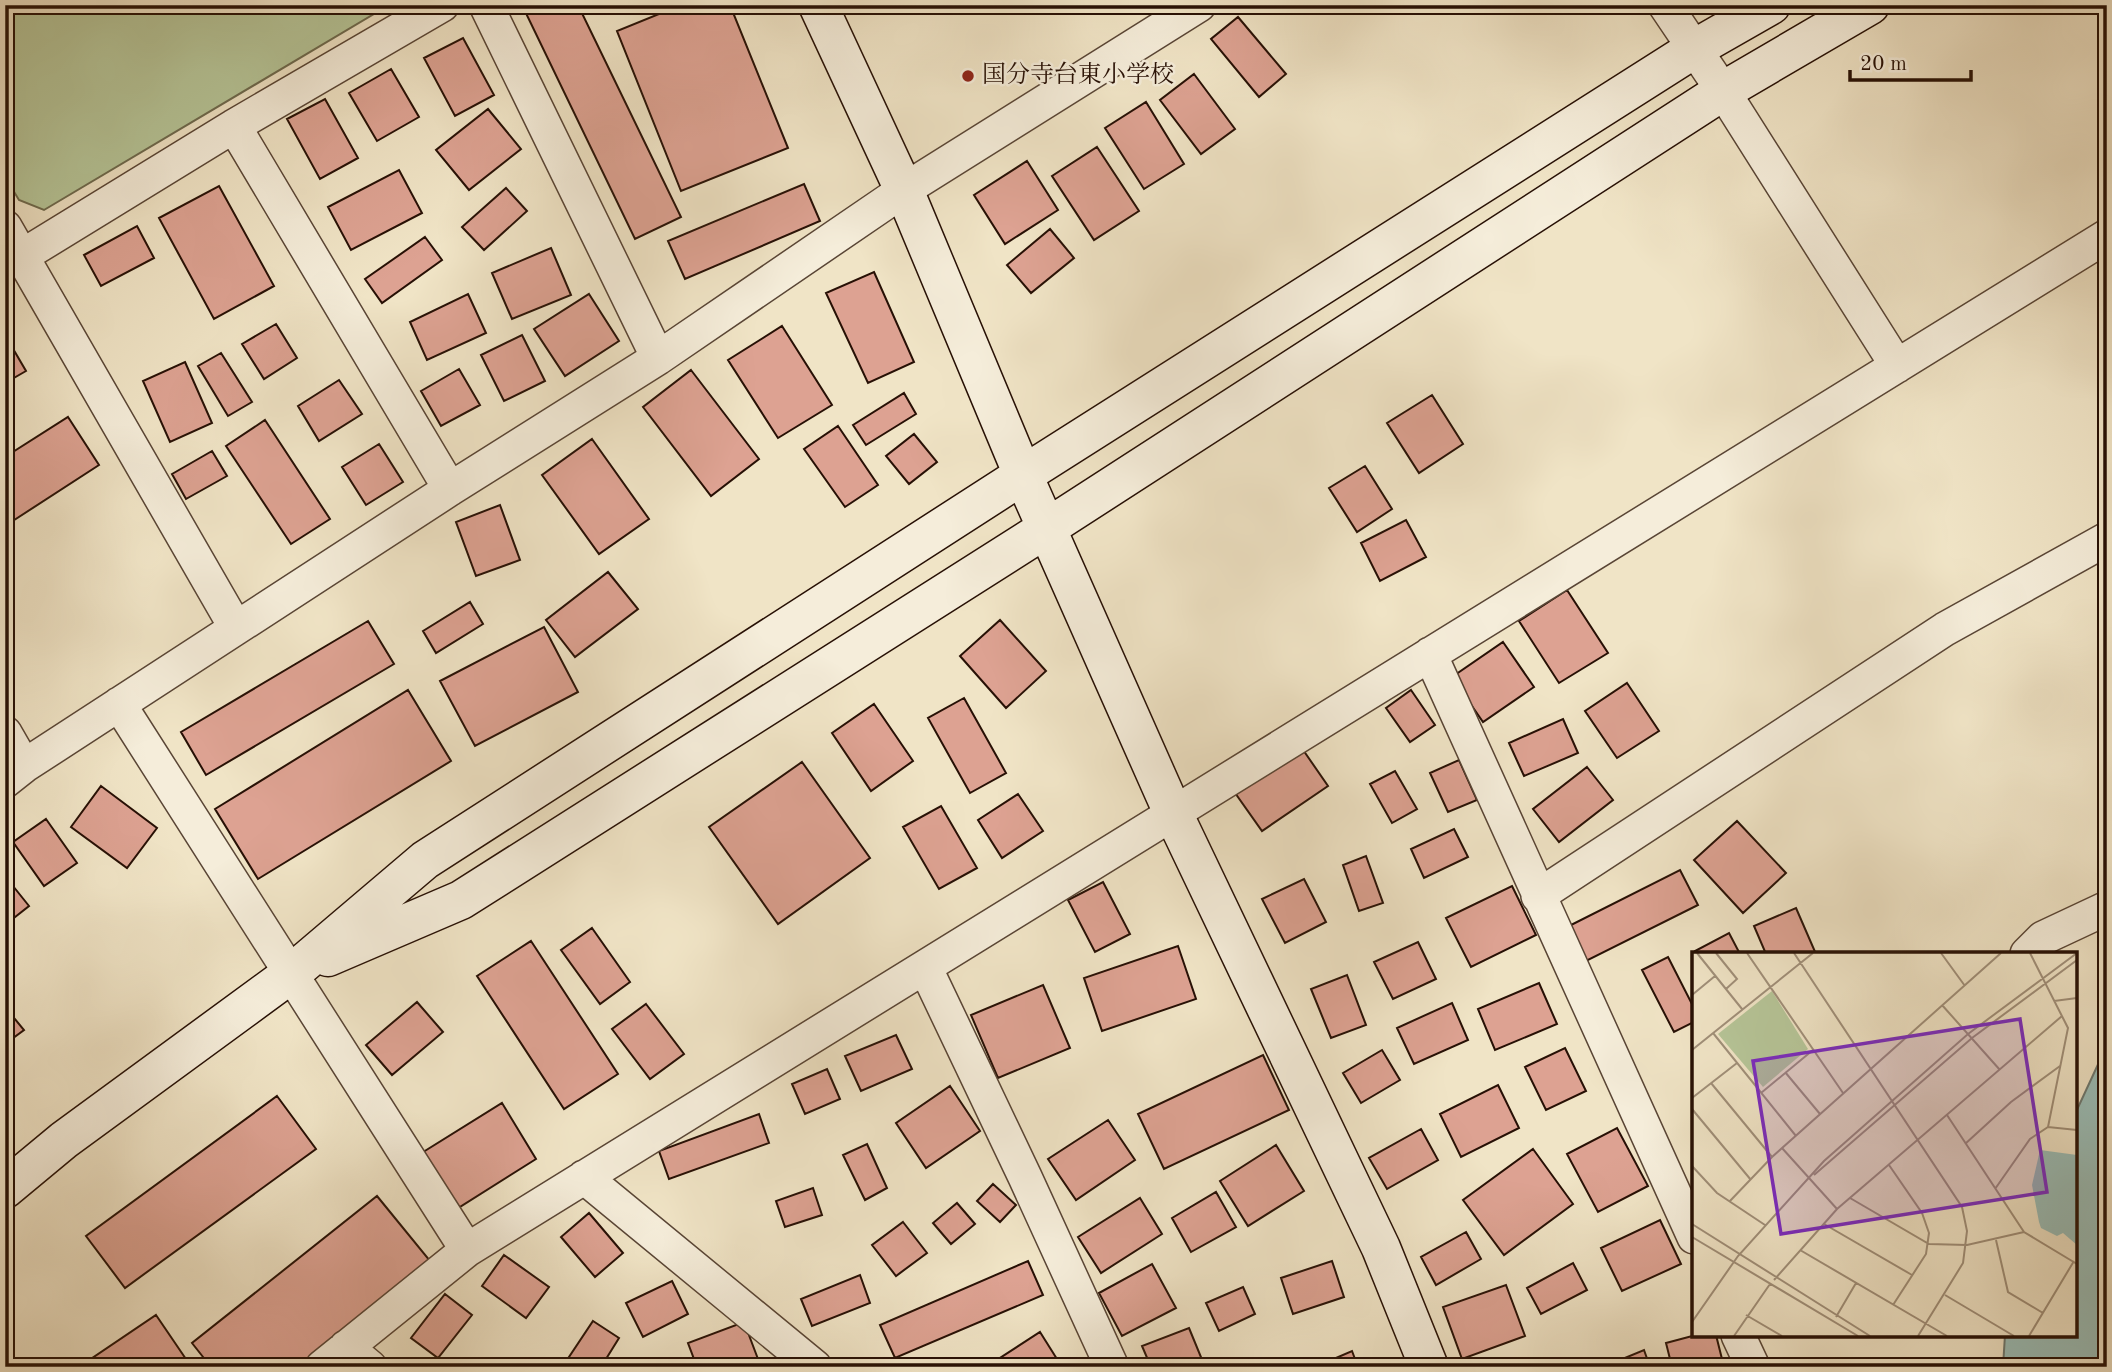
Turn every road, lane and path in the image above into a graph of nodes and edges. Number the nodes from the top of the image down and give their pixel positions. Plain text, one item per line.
1 (442, 5) edge
2 (486, 5) edge
3 (818, 5) edge
4 (1199, 5) edge
5 (1665, 5) edge
6 (1771, 5) edge
7 (1870, 5) edge
8 (1694, 49) junction
9 (1723, 91) junction
10 (234, 126) junction
11 (904, 190) junction
12 (5, 227) edge
13 (2107, 236) edge
14 (22, 256) junction
15 (658, 358) junction
16 (1897, 366) junction
17 (1023, 475) junction
18 (450, 489) junction
19 (1048, 528) junction
20 (2107, 539) edge
21 (236, 628) junction
22 (1430, 654) junction
23 (119, 704) junction
24 (5, 733) edge
25 (15, 773) edge
26 (1173, 813) junction
27 (1538, 896) junction
28 (2107, 908) edge
29 (2029, 952) edge
30 (925, 967) junction
31 (292, 973) junction
32 (584, 1177) junction
33 (5, 1189) edge
34 (1692, 1233) edge
35 (467, 1250) junction
36 (1739, 1337) edge
37 (346, 1360) edge
38 (815, 1367) edge
39 (1112, 1367) edge
40 (1429, 1367) edge
41 (1753, 1367) edge

1 - 10 street
2 - 15 street
3 - 11 street
4 - 11 street
5 - 8 street
6 - 8 street
7 - 9 street
8 - 9 street
8 - 17 street
9 - 16 street
9 - 19 street
10 - 14 street
10 - 18 street
11 - 15 street
11 - 17 street
12 - 14 street
13 - 16 street
14 - 21 street
15 - 18 street
16 - 22 street
17 - 19 street
17 - 31 street
18 - 21 street
19 - 26 street
19 - 31 street
20 - 27 street
21 - 23 street
22 - 26 street
22 - 27 street
23 - 25 street
23 - 31 street
24 - 25 street
26 - 30 street
26 - 40 street
27 - 34 street
28 - 29 street
30 - 32 street
30 - 39 street
31 - 33 street
31 - 35 street
32 - 35 street
32 - 38 street
35 - 37 street
36 - 41 street

